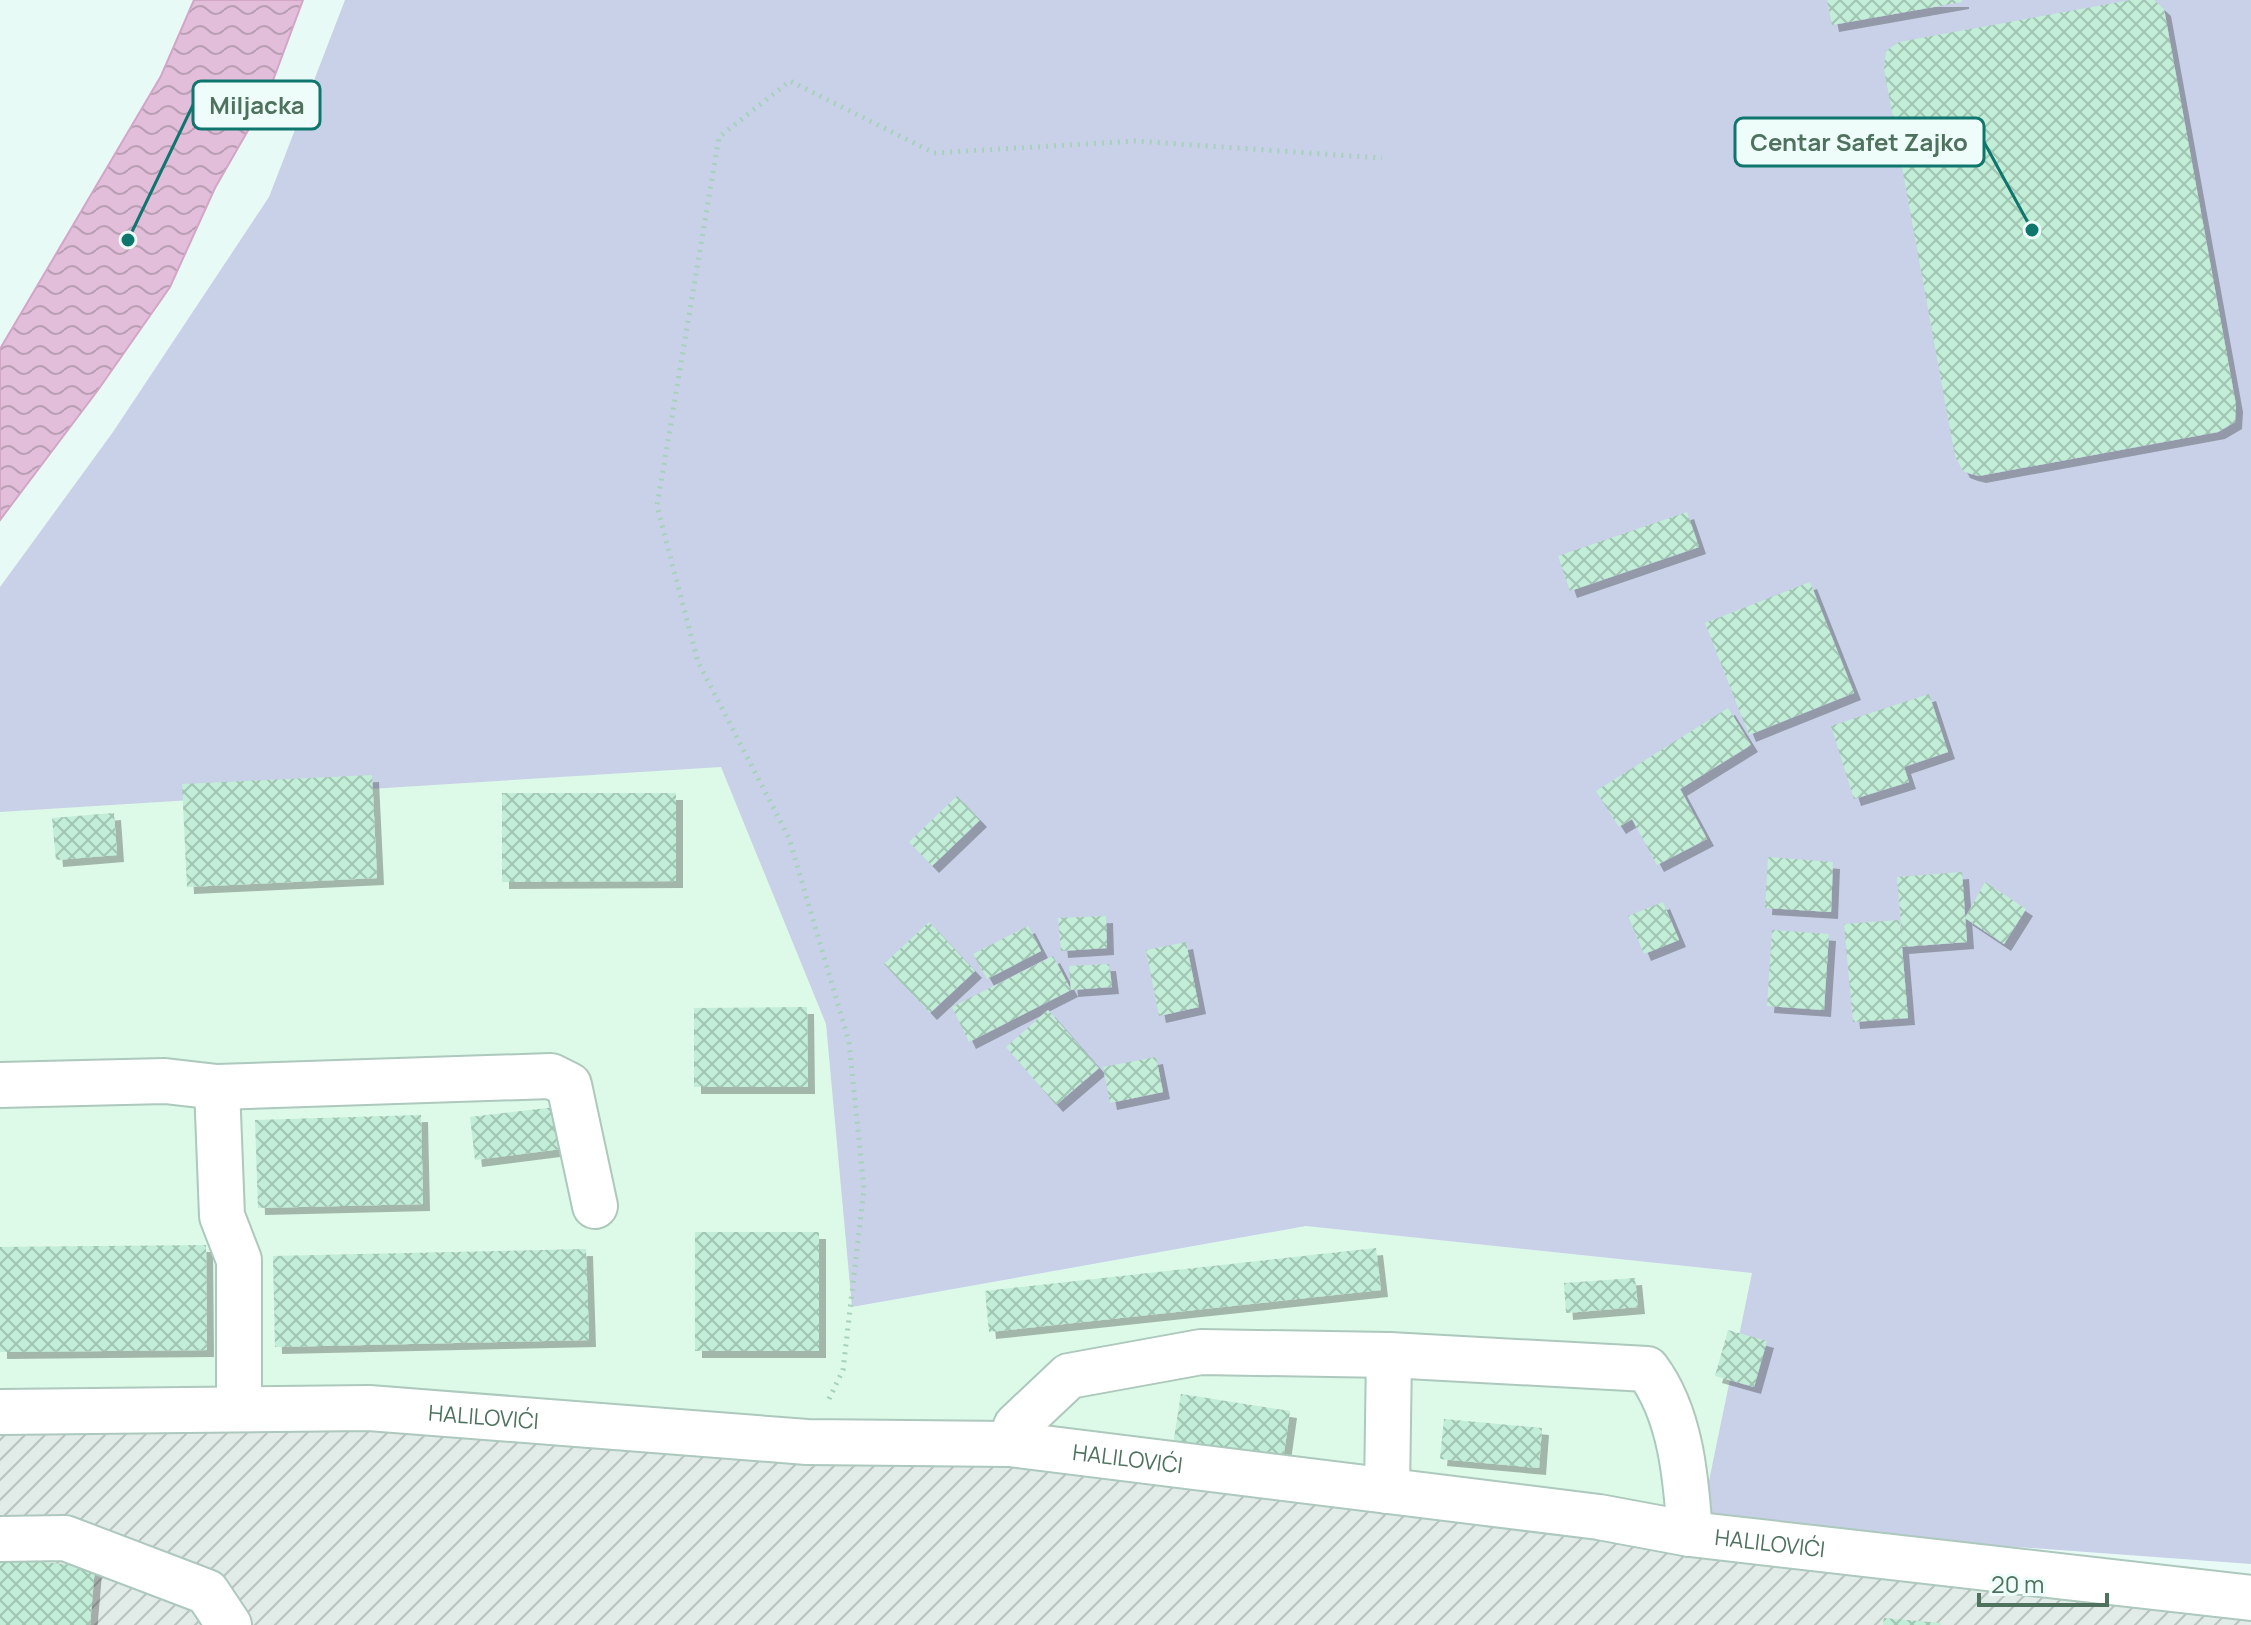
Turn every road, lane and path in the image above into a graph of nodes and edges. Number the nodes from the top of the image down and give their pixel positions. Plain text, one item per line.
1 (1382, 158) dead end
2 (0, 1085) edge
3 (217, 1087) junction
4 (595, 1206) dead end
5 (1389, 1355) junction
6 (239, 1408) junction
7 (0, 1412) edge
8 (807, 1442) junction
9 (1010, 1444) junction
10 (1387, 1491) junction
11 (1690, 1534) junction
12 (0, 1539) edge
13 (2251, 1598) edge
14 (229, 1625) edge

1 - 8 path
2 - 3 street
3 - 4 street
3 - 6 street
5 - 9 street
5 - 10 street
5 - 11 street
6 - 7 street, HALILOVIĆI
6 - 8 street, HALILOVIĆI
8 - 9 street, HALILOVIĆI
9 - 10 street, HALILOVIĆI
10 - 11 street, HALILOVIĆI
11 - 13 street, HALILOVIĆI
12 - 14 street

